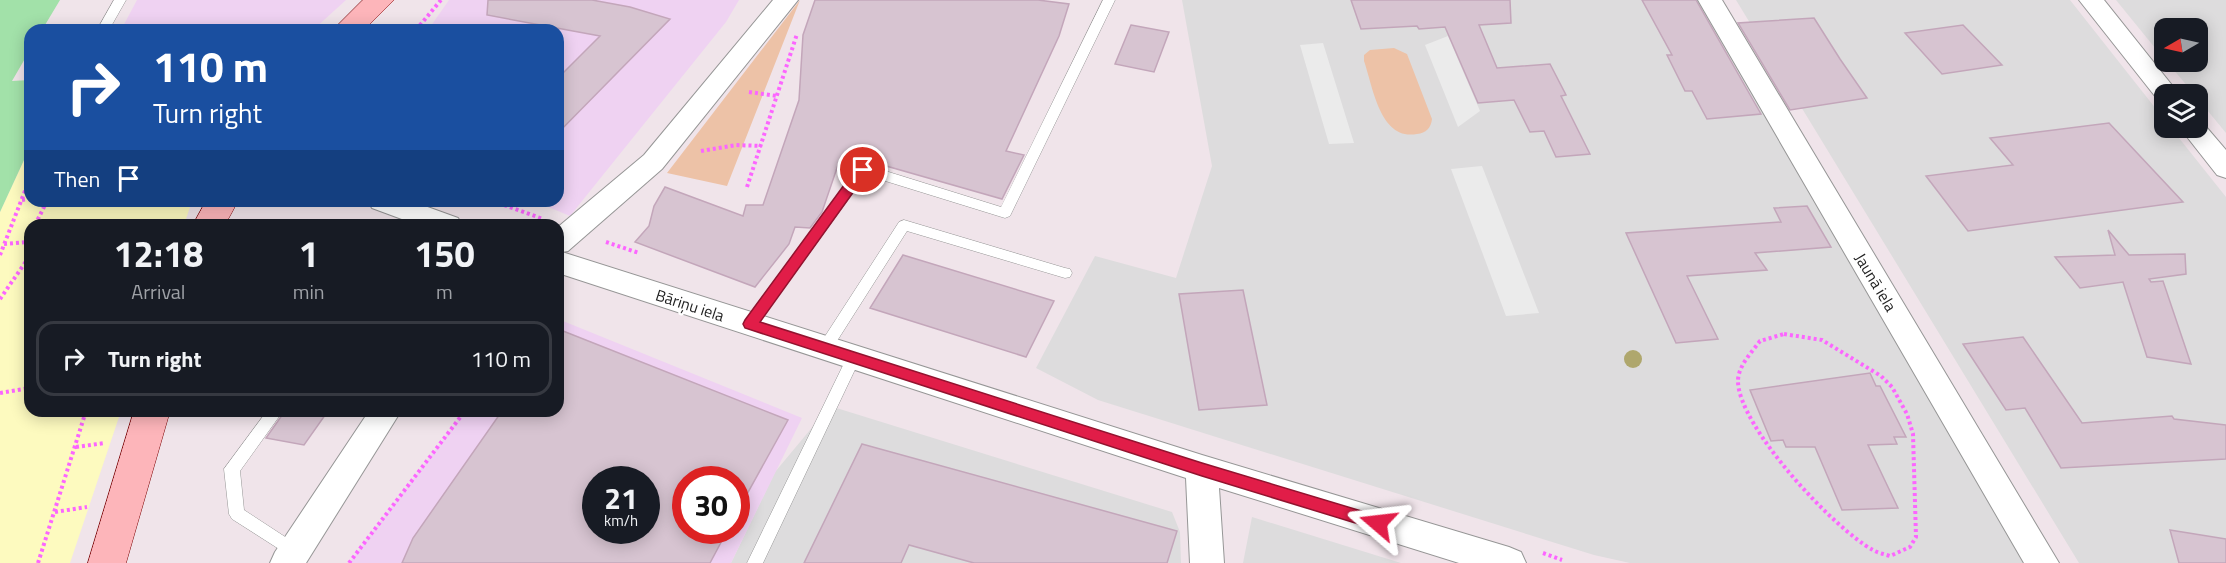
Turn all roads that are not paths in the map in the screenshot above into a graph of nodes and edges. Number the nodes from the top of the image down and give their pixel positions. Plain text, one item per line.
1 (120, 0) edge
2 (380, 0) edge
3 (786, 0) edge
4 (1109, 0) edge
5 (1710, 0) edge
6 (2091, 0) edge
7 (106, 24) edge
8 (354, 24) edge
9 (2159, 84) edge
10 (2201, 138) edge
11 (2226, 168) edge
12 (398, 207) edge
13 (432, 219) edge
14 (564, 238) edge
15 (564, 264) edge
16 (1065, 273) dead end
17 (750, 324) junction
18 (825, 348) junction
19 (854, 357) junction
20 (150, 417) edge
21 (271, 417) edge
22 (382, 417) edge
23 (1202, 469) junction
24 (290, 557) edge
25 (107, 563) edge
26 (755, 563) edge
27 (1207, 563) edge
28 (1509, 563) edge
29 (2042, 563) edge

1 - 7 lane
2 - 8 main road
3 - 14 street
4 - 17 lane
5 - 29 street, Jaunā iela
6 - 9 street
10 - 11 street
12 - 13 street
15 - 17 street, Bāriņu iela
16 - 18 lane
17 - 18 street, Bāriņu iela
18 - 19 street, Bāriņu iela
19 - 23 street, Bāriņu iela
19 - 26 lane
20 - 25 main road
21 - 24 lane
22 - 24 street
23 - 27 street
23 - 28 street, Bāriņu iela

